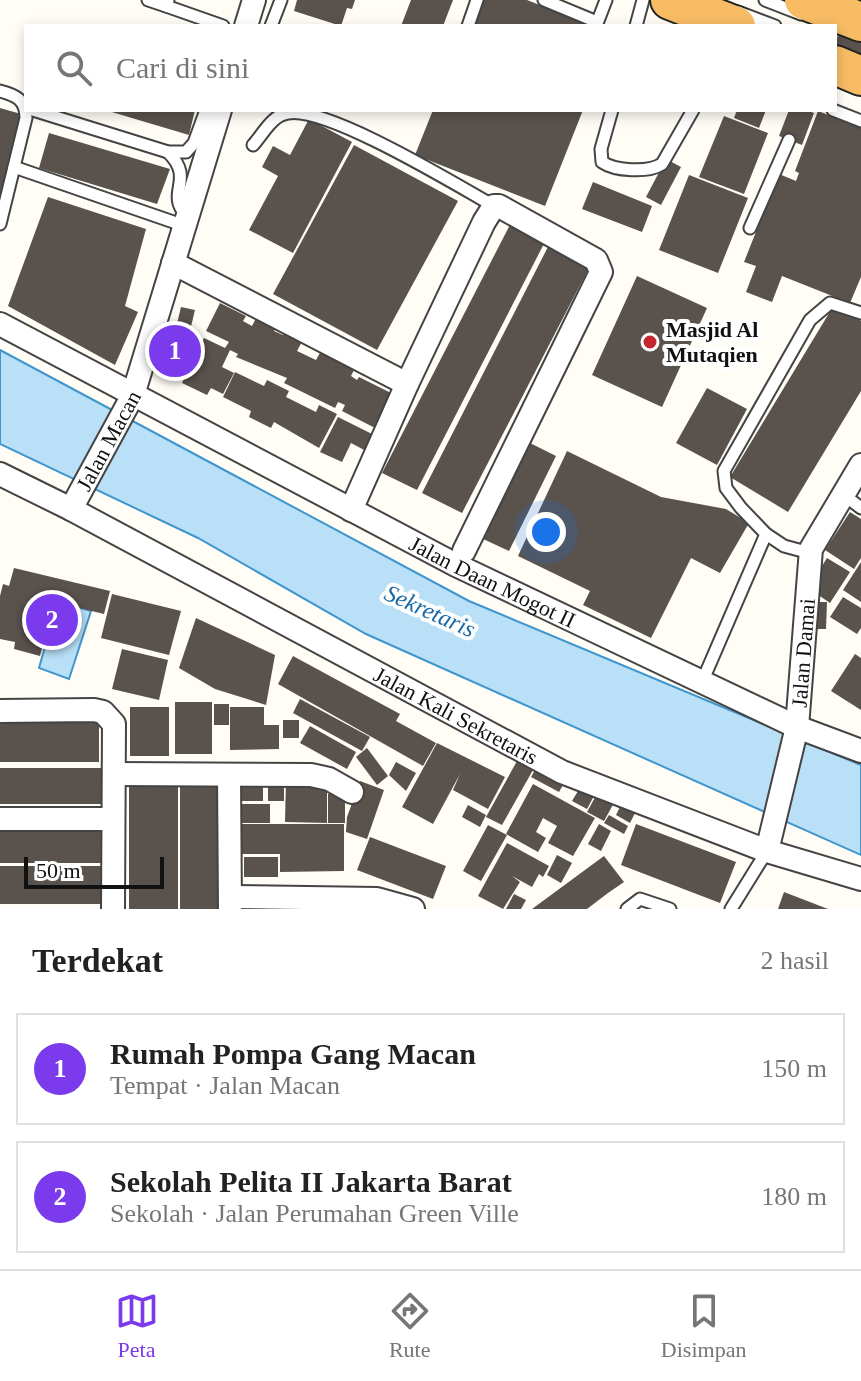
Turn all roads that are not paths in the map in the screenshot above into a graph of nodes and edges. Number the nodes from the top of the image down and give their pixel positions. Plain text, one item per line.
1 (148, 0) edge
2 (254, 0) edge
3 (281, 0) edge
4 (477, 0) edge
5 (544, 0) edge
6 (606, 0) edge
7 (643, 0) edge
8 (670, 0) edge
9 (765, 0) edge
10 (167, 3) edge
11 (819, 7) edge
12 (729, 16) edge
13 (861, 22) edge
14 (218, 24) edge
15 (247, 24) edge
16 (272, 24) edge
17 (469, 24) edge
18 (597, 24) edge
19 (637, 24) edge
20 (766, 24) edge
21 (837, 66) edge
22 (861, 76) edge
23 (0, 91) edge
24 (24, 104) edge
25 (26, 112) edge
26 (49, 112) edge
27 (205, 112) edge
28 (219, 112) edge
29 (611, 112) edge
30 (692, 112) edge
31 (837, 112) edge
32 (861, 121) edge
33 (789, 140) dead end
34 (253, 145) dead end
35 (168, 152) junction
36 (14, 167) junction
37 (494, 206) junction
38 (186, 221) junction
39 (0, 224) edge
40 (750, 228) dead end
41 (173, 263) junction
42 (861, 313) edge
43 (0, 324) edge
44 (407, 384) junction
45 (130, 401) junction
46 (861, 465) edge
47 (0, 474) edge
48 (852, 502) edge
49 (73, 505) junction
50 (351, 510) junction
51 (766, 534) junction
52 (464, 551) dead end
53 (810, 553) junction
54 (702, 682) junction
55 (0, 711) edge
56 (796, 732) junction
57 (861, 751) edge
58 (114, 774) junction
59 (229, 775) junction
60 (352, 792) dead end
61 (0, 819) edge
62 (113, 819) junction
63 (769, 843) junction
64 (861, 879) edge
65 (230, 903) edge
66 (113, 909) edge
67 (413, 909) edge
68 (627, 909) edge
69 (670, 909) edge
70 (731, 909) edge

1 - 10 lane
2 - 15 street
3 - 16 lane
4 - 17 lane
5 - 18 lane
6 - 18 lane
7 - 19 lane
8 - 12 highway
9 - 11 lane
10 - 14 lane
11 - 13 highway
12 - 20 lane
21 - 22 highway
23 - 24 lane
25 - 36 lane
26 - 35 lane
27 - 35 lane
28 - 38 street, Jalan Macan
29 - 30 lane
31 - 32 lane
33 - 40 lane
34 - 37 lane
35 - 38 lane
36 - 38 lane
36 - 39 lane
37 - 44 street
37 - 52 street
38 - 41 street, Jalan Macan
41 - 44 street
41 - 45 street, Jalan Macan
42 - 51 lane
43 - 45 street
44 - 50 street
45 - 49 street, Jalan Macan
45 - 50 street, Jalan Daan Mogot II
46 - 48 street, Jalan Damai
47 - 49 street, Jalan Macan
48 - 53 street, Jalan Damai
49 - 63 street, Jalan Kali Sekretaris
50 - 54 street, Jalan Daan Mogot II
51 - 53 lane
51 - 54 lane
53 - 56 street, Jalan Damai
54 - 56 street, Jalan Daan Mogot II
55 - 58 street
56 - 57 street, Jalan Daan Mogot II
56 - 63 street, Jalan Damai
58 - 59 street
58 - 62 street
59 - 60 street
59 - 65 street
61 - 62 street
62 - 66 street
63 - 64 street, Jalan Kali Sekretaris
63 - 70 lane
65 - 67 street
68 - 69 lane

